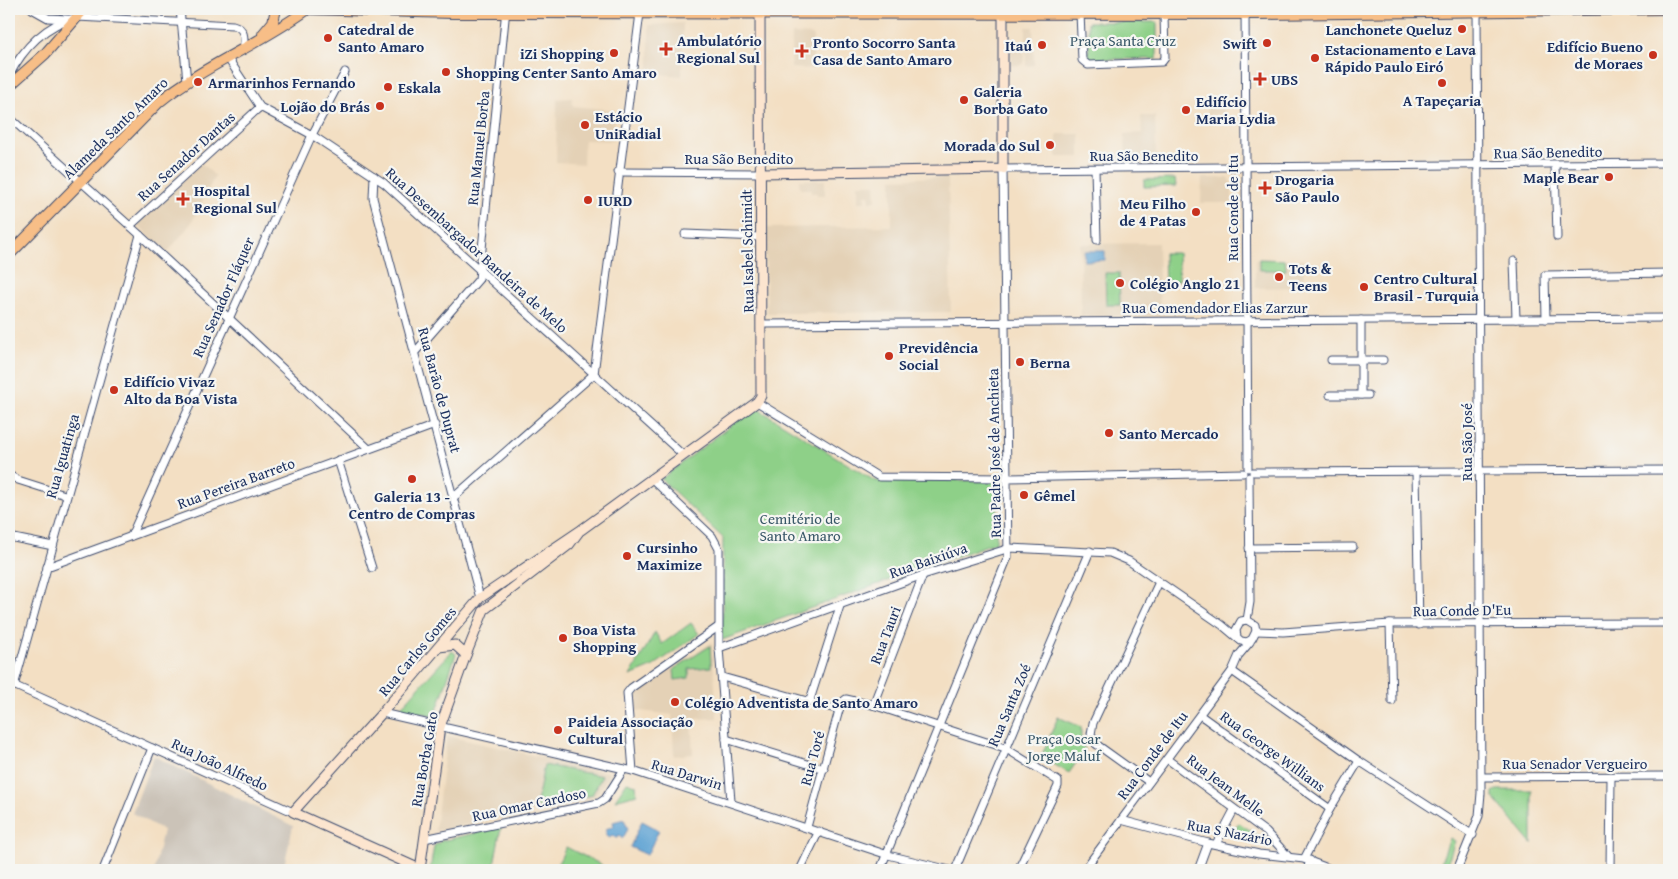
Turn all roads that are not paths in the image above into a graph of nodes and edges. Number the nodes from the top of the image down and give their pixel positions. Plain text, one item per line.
1 (32, 9) edge
2 (84, 9) edge
3 (180, 9) edge
4 (276, 9) edge
5 (311, 9) edge
6 (415, 10) edge
7 (1477, 10) edge
8 (1669, 10) edge
9 (505, 11) edge
10 (760, 11) edge
11 (1003, 11) edge
12 (1245, 11) edge
13 (640, 13) junction
14 (1080, 13) junction
15 (1164, 14) junction
16 (72, 18) junction
17 (181, 22) junction
18 (260, 39) junction
19 (244, 49) junction
20 (227, 58) junction
21 (345, 72) dead end
22 (9, 76) edge
23 (187, 81) junction
24 (9, 86) edge
25 (260, 107) junction
26 (9, 117) edge
27 (312, 135) junction
28 (1669, 163) edge
29 (1555, 165) junction
30 (1478, 166) junction
31 (1246, 168) junction
32 (1003, 169) junction
33 (1095, 169) junction
34 (618, 172) junction
35 (760, 173) junction
36 (374, 176) junction
37 (80, 181) junction
38 (130, 226) junction
39 (685, 234) dead end
40 (140, 235) junction
41 (760, 236) junction
42 (1557, 237) dead end
43 (1097, 240) dead end
44 (9, 255) edge
45 (1514, 261) dead end
46 (480, 269) junction
47 (1669, 273) edge
48 (228, 318) junction
49 (1669, 318) edge
50 (1516, 319) junction
51 (1546, 319) junction
52 (1246, 320) junction
53 (1361, 320) junction
54 (1479, 320) junction
55 (762, 324) junction
56 (1005, 324) junction
57 (416, 351) junction
58 (1331, 360) dead end
59 (1361, 360) junction
60 (1383, 360) dead end
61 (594, 374) junction
62 (1330, 395) dead end
63 (757, 402) junction
64 (435, 425) junction
65 (369, 449) junction
66 (682, 454) junction
67 (338, 460) junction
68 (1669, 470) edge
69 (1416, 472) junction
70 (1480, 472) junction
71 (1248, 473) junction
72 (9, 475) edge
73 (651, 478) junction
74 (1008, 478) junction
75 (66, 495) junction
76 (454, 497) junction
77 (581, 530) junction
78 (131, 536) junction
79 (9, 537) edge
80 (53, 546) junction
81 (1353, 547) dead end
82 (1010, 548) junction
83 (1249, 548) junction
84 (1090, 551) junction
85 (47, 567) junction
86 (372, 568) dead end
87 (923, 575) junction
88 (1159, 582) junction
89 (480, 598) junction
90 (840, 606) junction
91 (484, 610) junction
92 (1247, 620) junction
93 (1669, 622) edge
94 (1480, 623) junction
95 (1239, 624) junction
96 (1390, 624) junction
97 (1222, 625) junction
98 (1419, 625) junction
99 (718, 627) junction
100 (1256, 631) junction
101 (1238, 638) junction
102 (1250, 642) junction
103 (439, 647) junction
104 (719, 648) junction
105 (466, 655) junction
106 (1239, 655) junction
107 (1232, 671) junction
108 (722, 677) junction
109 (11, 684) edge
110 (810, 700) junction
111 (1392, 701) dead end
112 (873, 705) junction
113 (839, 710) junction
114 (382, 713) junction
115 (1200, 715) junction
116 (938, 726) junction
117 (440, 727) junction
118 (726, 738) junction
119 (152, 748) junction
120 (1005, 748) junction
121 (1167, 759) junction
122 (1359, 761) junction
123 (624, 769) junction
124 (824, 770) junction
125 (633, 771) junction
126 (1669, 776) edge
127 (1482, 777) junction
128 (1611, 778) junction
129 (1149, 782) junction
130 (731, 802) junction
131 (1330, 809) junction
132 (1234, 810) junction
133 (293, 812) junction
134 (1121, 820) junction
135 (807, 827) junction
136 (819, 831) junction
137 (1472, 835) junction
138 (424, 839) junction
139 (1212, 844) junction
140 (888, 855) junction
141 (1288, 856) junction
142 (1307, 859) junction
143 (103, 870) edge
144 (420, 870) edge
145 (800, 870) edge
146 (880, 870) edge
147 (939, 870) edge
148 (950, 870) edge
149 (955, 870) edge
150 (1018, 870) edge
151 (1084, 870) edge
152 (1198, 870) edge
153 (1307, 870) edge
154 (1333, 870) edge
155 (1458, 870) edge
156 (1610, 870) edge

1 - 16 street
2 - 16 main road
3 - 17 street
4 - 18 main road
5 - 6 main road
5 - 18 main road, Alameda Santo Amaro
6 - 9 main road
7 - 8 main road
7 - 12 main road
7 - 30 street, Rua São José
9 - 13 main road
9 - 46 street, Rua Manuel Borba
10 - 11 main road
10 - 13 main road
10 - 35 street, Rua Isabel Schimidt
11 - 14 main road
11 - 32 street, Rua Padre José de Anchieta
12 - 15 main road
12 - 31 street, Rua Conde de Itu
13 - 34 street
14 - 15 main road
14 - 15 street
16 - 17 street
16 - 22 street
16 - 24 main road
17 - 19 street
17 - 23 street
18 - 19 main road, Alameda Santo Amaro
19 - 20 main road, Alameda Santo Amaro
20 - 23 main road, Alameda Santo Amaro
20 - 25 street, Rua Desembargador Bandeira de Melo
21 - 27 street, Rua Senador Fláquer
23 - 37 main road, Alameda Santo Amaro
25 - 27 street, Rua Desembargador Bandeira de Melo
25 - 38 street, Rua Senador Dantas
26 - 37 street
27 - 36 street, Rua Desembargador Bandeira de Melo
27 - 48 street, Rua Senador Fláquer
28 - 29 street, Rua São Benedito
29 - 30 street, Rua São Benedito
29 - 42 street
30 - 31 street, Rua São Benedito
30 - 54 street, Rua São José
31 - 33 street, Rua São Benedito
31 - 52 street, Rua Conde de Itu
32 - 33 street, Rua São Benedito
32 - 35 street, Rua São Benedito
32 - 56 street, Rua Padre José de Anchieta
33 - 43 street
34 - 35 street, Rua São Benedito
34 - 61 street
35 - 41 street, Rua Isabel Schimidt
36 - 46 street, Rua Desembargador Bandeira de Melo
36 - 57 street, Rua Barão de Duprat
37 - 38 street
37 - 44 main road, Alameda Santo Amaro
38 - 40 street
39 - 41 street
40 - 48 street
40 - 75 street, Rua Iguatinga
41 - 55 street, Rua Isabel Schimidt
45 - 50 street
46 - 57 street, Rua Manuel Borba
46 - 61 street, Rua Desembargador Bandeira de Melo
47 - 51 street
48 - 65 street
48 - 78 street, Rua Senador Fláquer
49 - 51 street, Rua Comendador Elias Zarzur
50 - 51 street, Rua Comendador Elias Zarzur
50 - 54 street, Rua Comendador Elias Zarzur
52 - 53 street, Rua Comendador Elias Zarzur
52 - 56 street, Rua Comendador Elias Zarzur
52 - 71 street, Rua Conde de Itu
53 - 54 street, Rua Comendador Elias Zarzur
53 - 59 street
54 - 70 street, Rua São José
55 - 56 street, Rua Comendador Elias Zarzur
55 - 63 street, Rua Isabel Schimidt
56 - 74 street, Rua Padre José de Anchieta
57 - 64 street, Rua Barão de Duprat
58 - 59 street
59 - 60 street
59 - 62 street
61 - 66 street, Rua Desembargador Bandeira de Melo
61 - 76 street
63 - 66 street, Rua Carlos Gomes
63 - 74 street
64 - 65 street, Rua Pereira Barreto
64 - 76 street, Rua Barão de Duprat
65 - 67 street, Rua Pereira Barreto
66 - 73 street, Rua Carlos Gomes
67 - 78 street, Rua Pereira Barreto
67 - 86 street
68 - 70 street
69 - 70 street
69 - 71 street
69 - 98 street
70 - 94 street, Rua São José
71 - 74 street
71 - 83 street, Rua Conde de Itu
72 - 75 street
73 - 77 street, Rua Carlos Gomes
73 - 99 street
74 - 82 street, Rua Padre José de Anchieta
75 - 80 street, Rua Iguatinga
76 - 89 street, Rua Barão de Duprat
77 - 89 street, Rua Carlos Gomes
77 - 91 street, Rua Carlos Gomes
78 - 85 street, Rua Pereira Barreto
79 - 80 street
80 - 85 street, Rua Iguatinga
81 - 83 street
82 - 84 street, Rua Baixiúva
82 - 87 street, Rua Baixiúva
82 - 116 street, Rua Padre José de Anchieta
83 - 92 street, Rua Conde de Itu
84 - 88 street, Rua Baixiúva
84 - 120 street, Rua Santa Zoé
85 - 109 street, Rua Iguatinga
87 - 90 street, Rua Baixiúva
87 - 112 street, Rua Tauri
88 - 97 street, Rua Baixiúva
88 - 129 street
89 - 91 street, Rua Barão de Duprat
89 - 103 street, Rua Carlos Gomes
90 - 104 street, Rua Baixiúva
90 - 110 street
91 - 105 street, Rua Carlos Gomes
92 - 95 street
92 - 100 street
93 - 94 street, Rua Conde D'Eu
94 - 98 street, Rua Conde D'Eu
94 - 127 street, Rua São José
95 - 97 street
95 - 101 street
96 - 98 street, Rua Conde D'Eu
96 - 100 street, Rua Conde D'Eu
96 - 111 street
97 - 101 street
99 - 104 street
99 - 125 street
100 - 102 street
101 - 102 street
101 - 106 street, Rua Conde de Itu
102 - 106 street, Rua Conde de Itu
103 - 105 street
103 - 114 street, Rua Carlos Gomes
104 - 108 street
105 - 117 street, Rua Borba Gato
106 - 107 street, Rua Conde de Itu
107 - 115 street, Rua Conde de Itu
107 - 122 street
108 - 110 street
108 - 118 street
109 - 119 street, Rua João Alfredo
110 - 113 street
112 - 113 street, Rua Toré
112 - 116 street
113 - 124 street, Rua Toré
114 - 117 street, Rua Darwin
114 - 133 street, Rua Carlos Gomes
115 - 121 street, Rua Conde de Itu
115 - 131 street, Rua George Willians
116 - 120 street
116 - 140 street, Rua Padre José de Anchieta
117 - 123 street, Rua Darwin
117 - 138 street, Rua Borba Gato
118 - 124 street
118 - 130 street
119 - 133 street, Rua João Alfredo
119 - 143 street
120 - 149 street, Rua Santa Zoé
120 - 150 street
121 - 129 street, Rua Conde de Itu
121 - 132 street, Rua Jean Melle
122 - 131 street
122 - 137 street
123 - 125 street, Rua Darwin
123 - 138 street, Rua Omar Cardoso
124 - 135 street, Rua Toré
125 - 130 street, Rua Darwin
126 - 128 street, Rua Senador Vergueiro
127 - 128 street, Rua Senador Vergueiro
127 - 137 street, Rua São José
128 - 156 street
129 - 134 street, Rua Conde de Itu
130 - 135 street, Rua Darwin
131 - 142 street
132 - 139 street
132 - 141 street, Rua Jean Melle
133 - 144 street, Rua João Alfredo
134 - 139 street, Rua S Nazário
134 - 151 street, Rua Conde de Itu
135 - 136 street, Rua Darwin
136 - 140 street, Rua Darwin
136 - 145 street
137 - 155 street, Rua São José
138 - 144 street, Rua Borba Gato
139 - 141 street, Rua S Nazário
139 - 152 street
140 - 146 street, Rua Padre José de Anchieta
140 - 147 street, Rua Darwin
141 - 142 street, Rua S Nazário
142 - 153 street
142 - 154 street, Rua S Nazário
147 - 148 street, Rua Darwin

